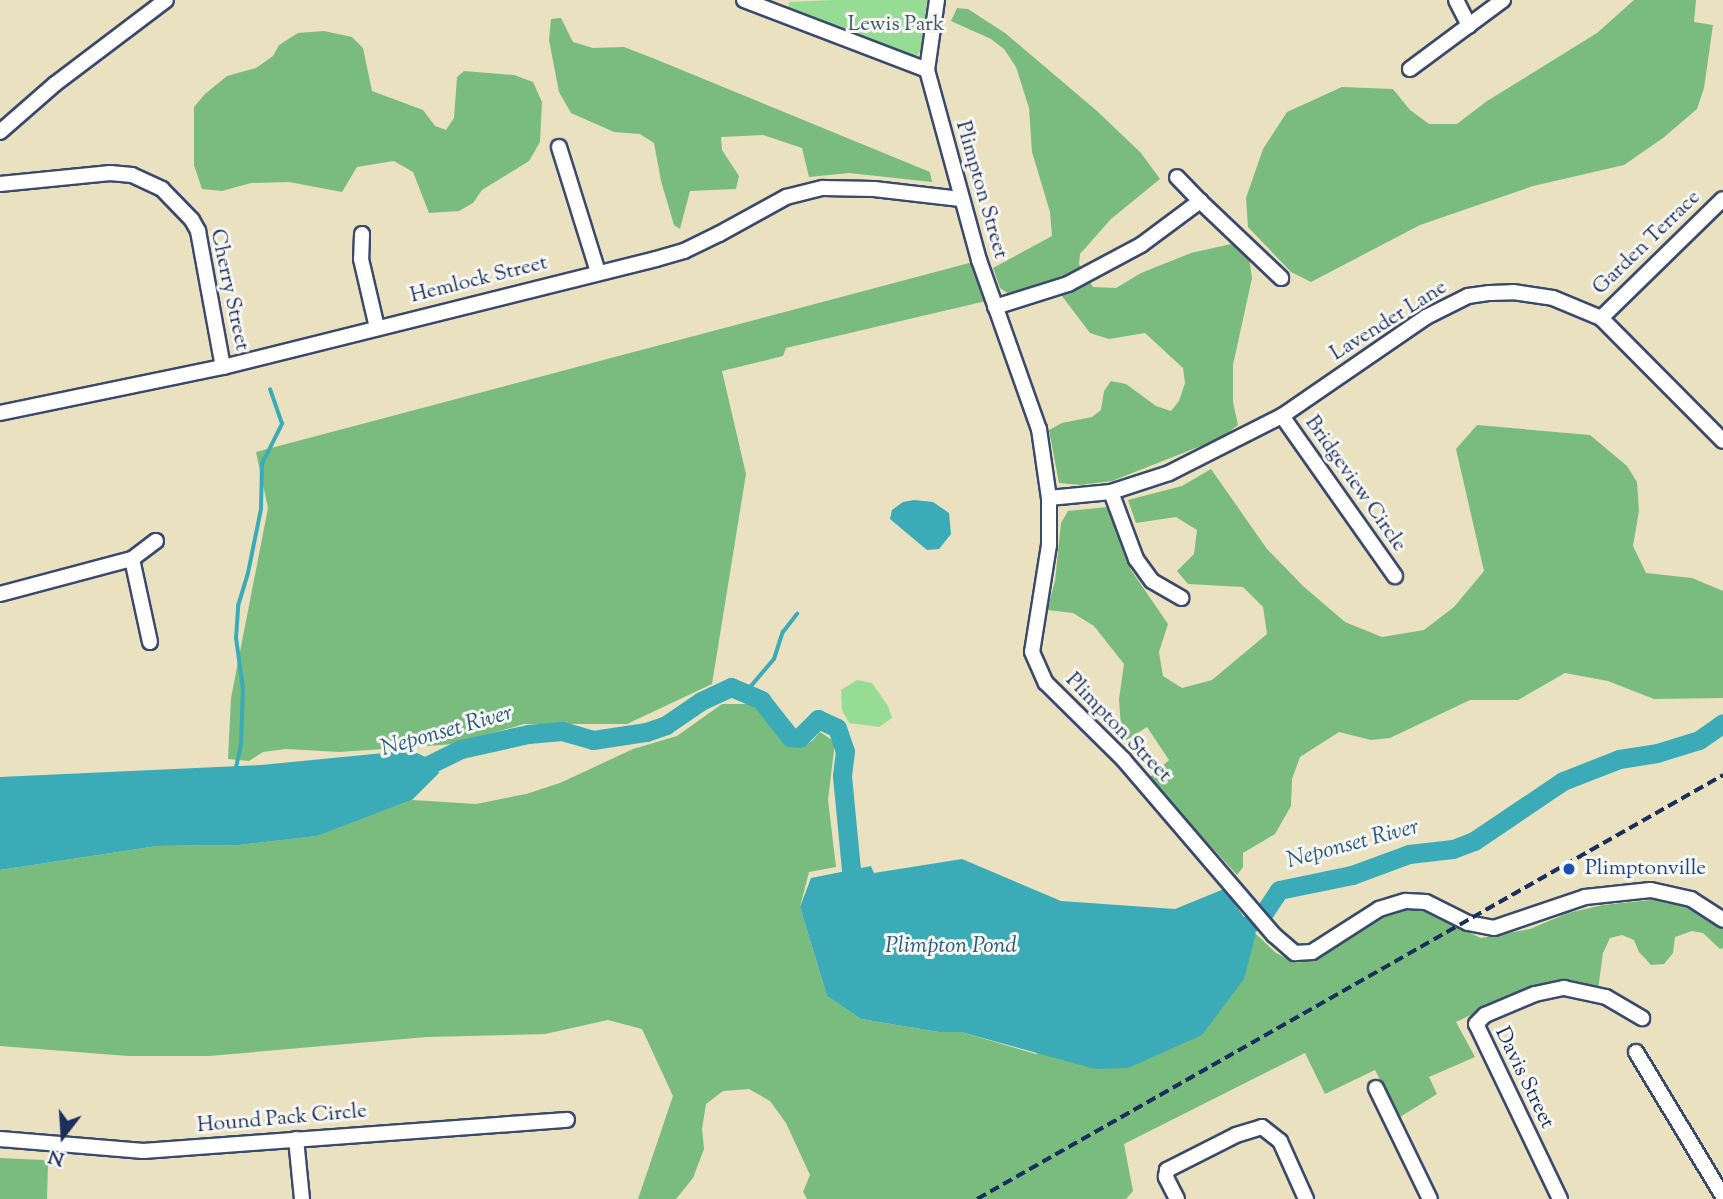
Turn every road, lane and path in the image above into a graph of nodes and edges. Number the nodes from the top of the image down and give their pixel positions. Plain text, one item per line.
1 (166, 0) edge
2 (744, 0) edge
3 (937, 0) edge
4 (1456, 0) edge
5 (1503, 0) edge
6 (1469, 26) junction
7 (1410, 69) dead end
8 (927, 70) junction
9 (0, 132) edge
10 (559, 147) dead end
11 (1177, 177) dead end
12 (0, 184) edge
13 (960, 199) junction
14 (1723, 199) edge
15 (1200, 201) junction
16 (362, 234) dead end
17 (598, 272) junction
18 (1281, 278) dead end
19 (995, 307) junction
20 (1601, 318) junction
21 (377, 328) junction
22 (223, 367) junction
23 (0, 413) edge
24 (1282, 416) junction
25 (1722, 437) edge
26 (1111, 492) junction
27 (1049, 498) junction
28 (156, 541) dead end
29 (132, 559) junction
30 (1395, 576) dead end
31 (0, 594) edge
32 (1182, 598) dead end
33 (150, 642) dead end
34 (1723, 919) edge
35 (1642, 1018) dead end
36 (1636, 1052) dead end
37 (1377, 1088) dead end
38 (567, 1119) dead end
39 (0, 1139) edge
40 (296, 1139) junction
41 (1723, 1196) edge
42 (302, 1199) edge
43 (1177, 1199) edge
44 (1306, 1199) edge
45 (1430, 1199) edge
46 (1560, 1199) edge

1 - 9 street
2 - 8 street
3 - 8 street, Plimpton Street
4 - 6 street
5 - 6 street
6 - 7 street
8 - 13 street, Plimpton Street
10 - 17 street
11 - 15 street
12 - 22 street, Cherry Street
13 - 17 street, Hemlock Street
13 - 19 street, Plimpton Street
14 - 20 street, Garden Terrace
15 - 18 street
15 - 19 street
16 - 21 street
17 - 21 street, Hemlock Street
19 - 27 street, Plimpton Street
20 - 24 street, Lavender Lane
20 - 25 street, Lavender Lane
21 - 22 street, Hemlock Street
22 - 23 street, Hemlock Street
24 - 26 street, Lavender Lane
24 - 30 street, Bridgeview Circle
26 - 27 street, Lavender Lane
26 - 32 street
27 - 34 street, Plimpton Street
28 - 29 street
29 - 31 street
29 - 33 street
35 - 46 street, Davis Street
36 - 41 street
37 - 45 street
38 - 40 street, Hound Pack Circle
39 - 40 street, Hound Pack Circle
40 - 42 street
43 - 44 street

